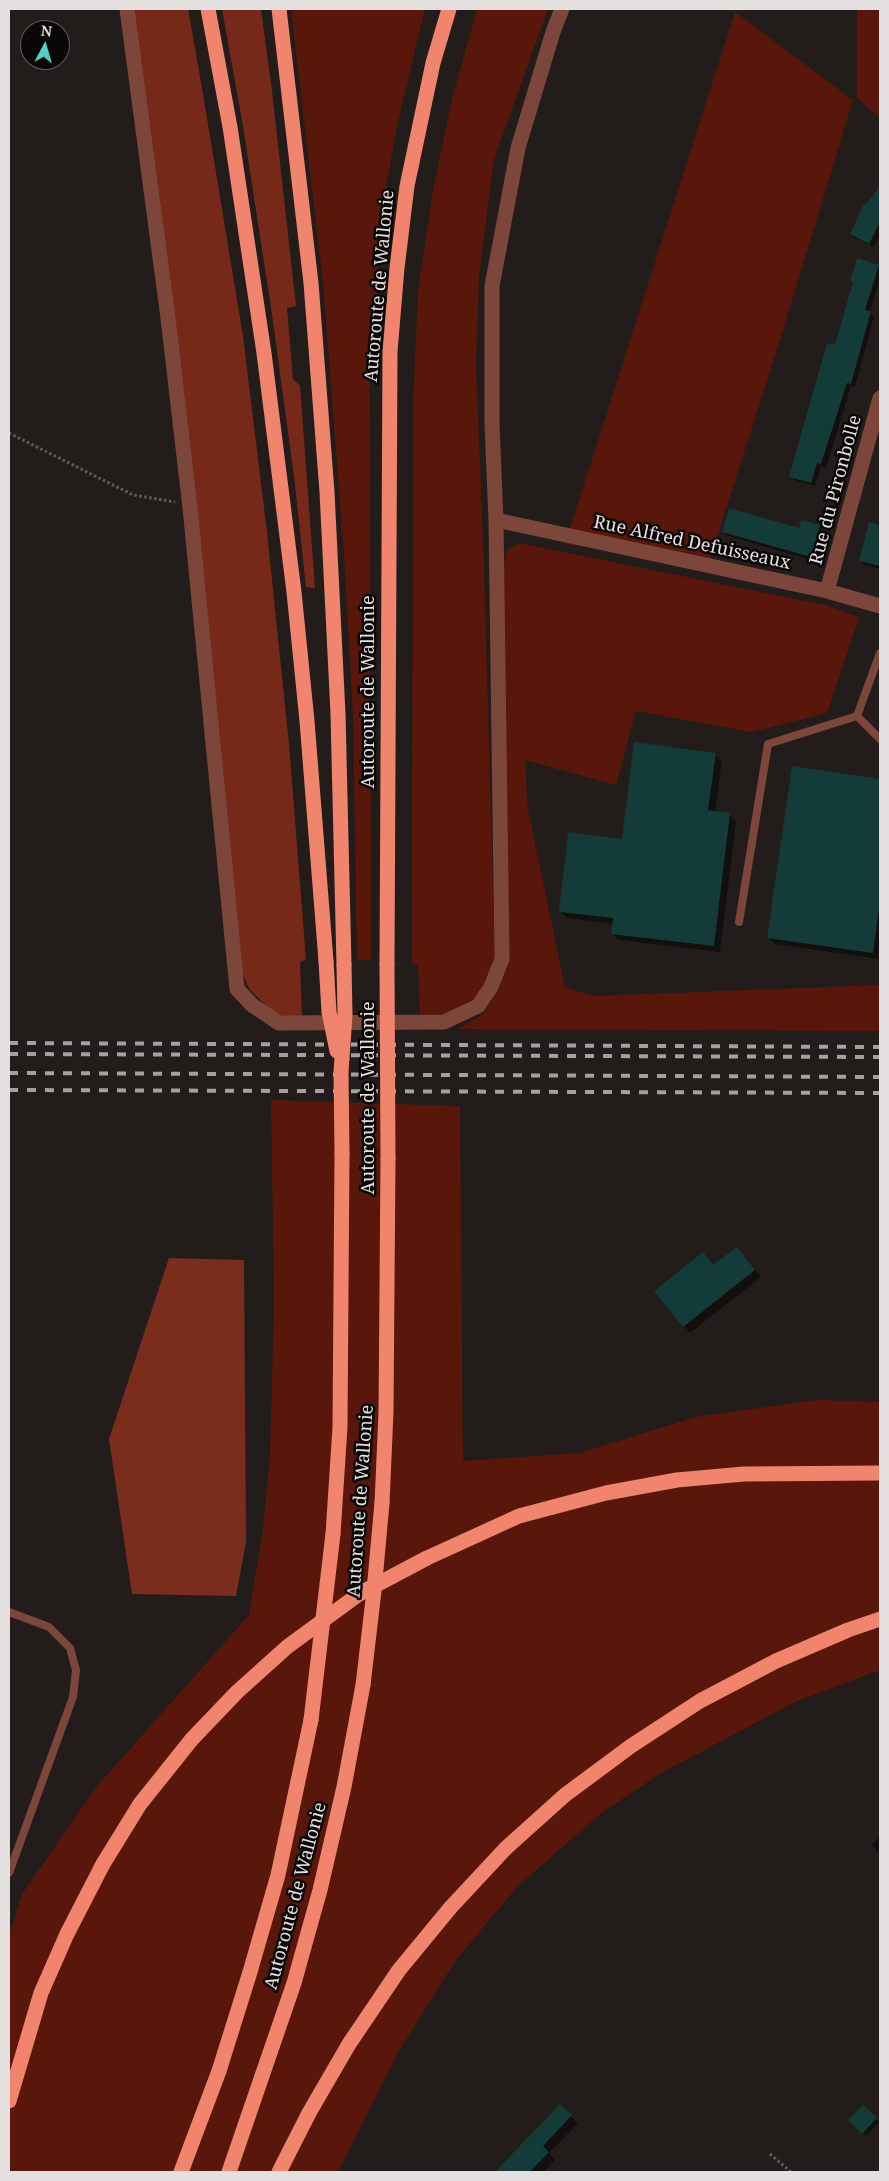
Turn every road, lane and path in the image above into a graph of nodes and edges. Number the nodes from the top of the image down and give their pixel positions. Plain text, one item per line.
1 (127, 9) edge
2 (208, 9) edge
3 (279, 9) edge
4 (449, 9) edge
5 (562, 9) edge
6 (880, 398) edge
7 (9, 433) edge
8 (190, 508) junction
9 (496, 520) junction
10 (827, 591) junction
11 (880, 606) edge
12 (880, 653) edge
13 (857, 716) junction
14 (880, 739) edge
15 (739, 922) dead end
16 (341, 1072) junction
17 (880, 1473) edge
18 (9, 1612) edge
19 (880, 1620) edge
20 (9, 1873) edge
21 (9, 2101) edge
22 (770, 2154) dead end
23 (181, 2172) edge
24 (229, 2172) edge
25 (279, 2172) edge
26 (791, 2172) edge

1 - 8 street
2 - 16 highway, bridge
3 - 16 highway, Autoroute de Wallonie, bridge
4 - 24 highway, Autoroute de Wallonie, bridge
5 - 9 street
6 - 10 street, Rue du Pironbolle
7 - 8 path
8 - 9 street
9 - 10 street, Rue Alfred Defuisseaux
10 - 11 street, Rue Alfred Defuisseaux
12 - 13 lane
13 - 14 lane
13 - 15 lane
16 - 23 highway, Autoroute de Wallonie, bridge
17 - 21 highway
18 - 20 lane
19 - 25 highway
22 - 26 path

